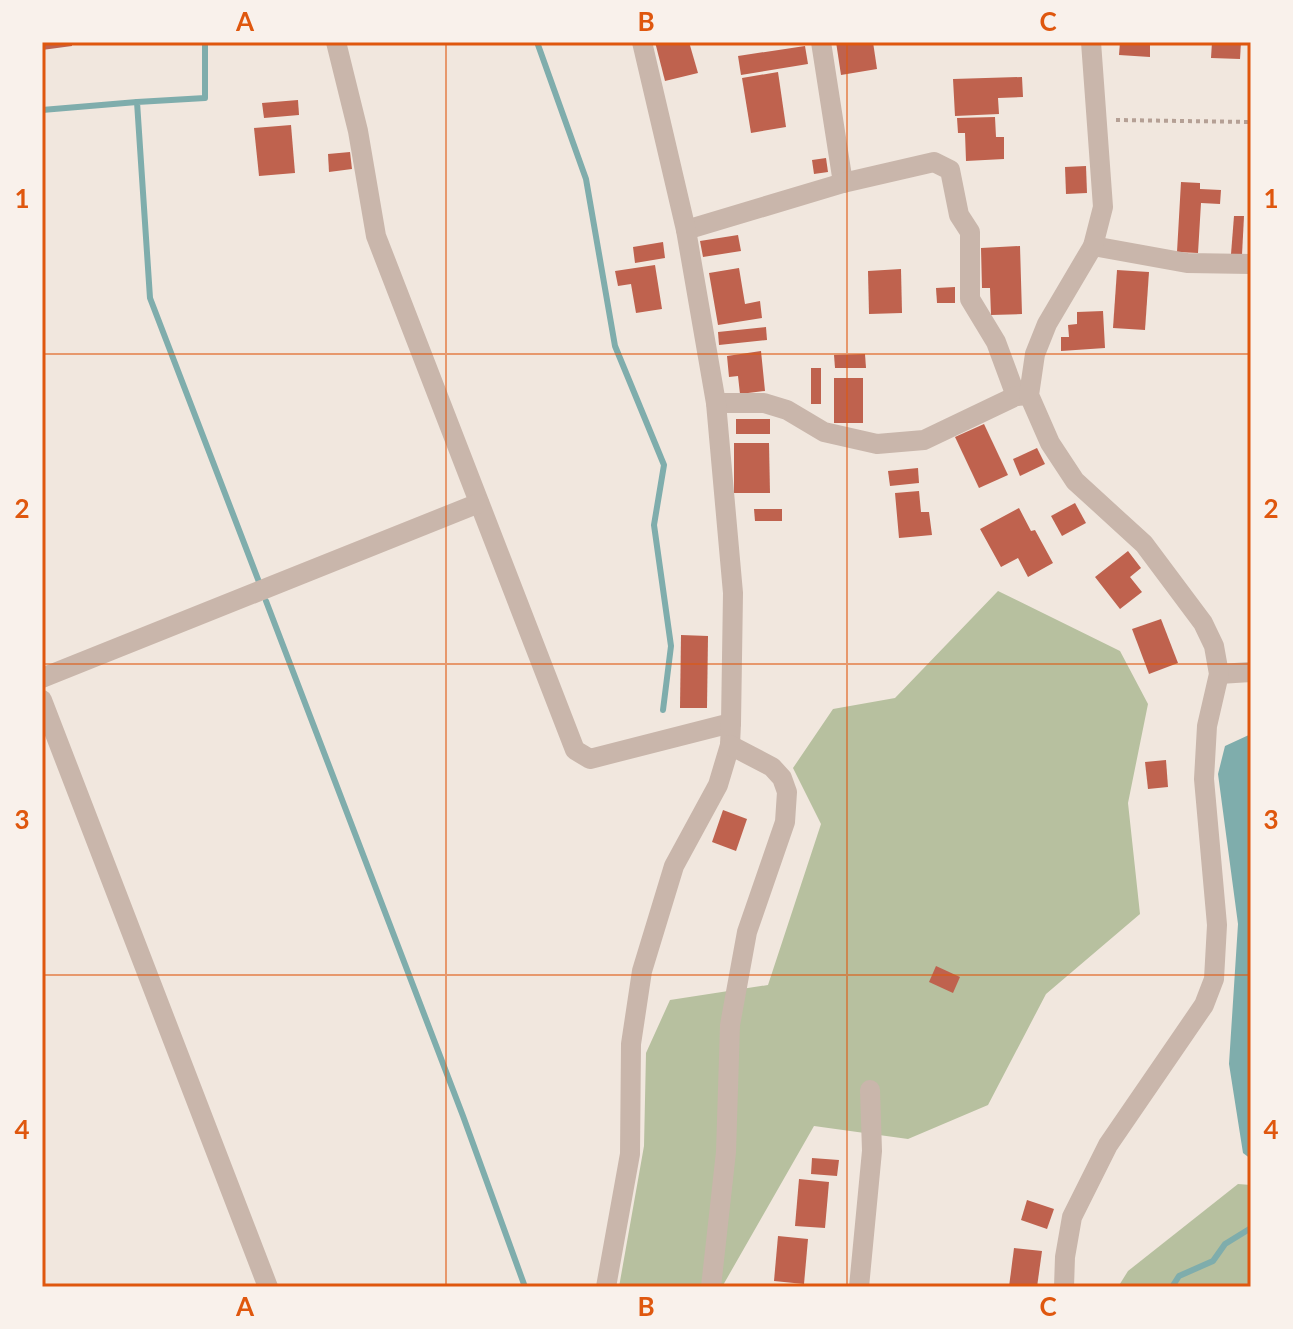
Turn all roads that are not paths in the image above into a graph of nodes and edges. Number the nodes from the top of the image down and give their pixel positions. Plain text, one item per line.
1 (336, 42) edge
2 (642, 42) edge
3 (821, 42) edge
4 (1091, 42) edge
5 (843, 183) junction
6 (686, 230) junction
7 (1093, 246) junction
8 (1251, 264) edge
9 (1023, 396) junction
10 (716, 403) junction
11 (479, 503) junction
12 (1251, 672) edge
13 (1219, 674) junction
14 (42, 678) edge
15 (42, 700) edge
16 (731, 723) junction
17 (730, 745) junction
18 (870, 1090) dead end
19 (268, 1287) edge
20 (606, 1287) edge
21 (711, 1287) edge
22 (859, 1287) edge
23 (1064, 1287) edge

1 - 11 street
2 - 6 street
3 - 5 street
4 - 7 street
5 - 6 street
5 - 9 street
6 - 10 street
7 - 8 street
7 - 9 street
9 - 10 street
9 - 13 street
10 - 16 street
11 - 14 street
11 - 16 street
12 - 13 street
13 - 23 street
15 - 19 street
16 - 17 street
17 - 20 street
17 - 21 street
18 - 22 street

